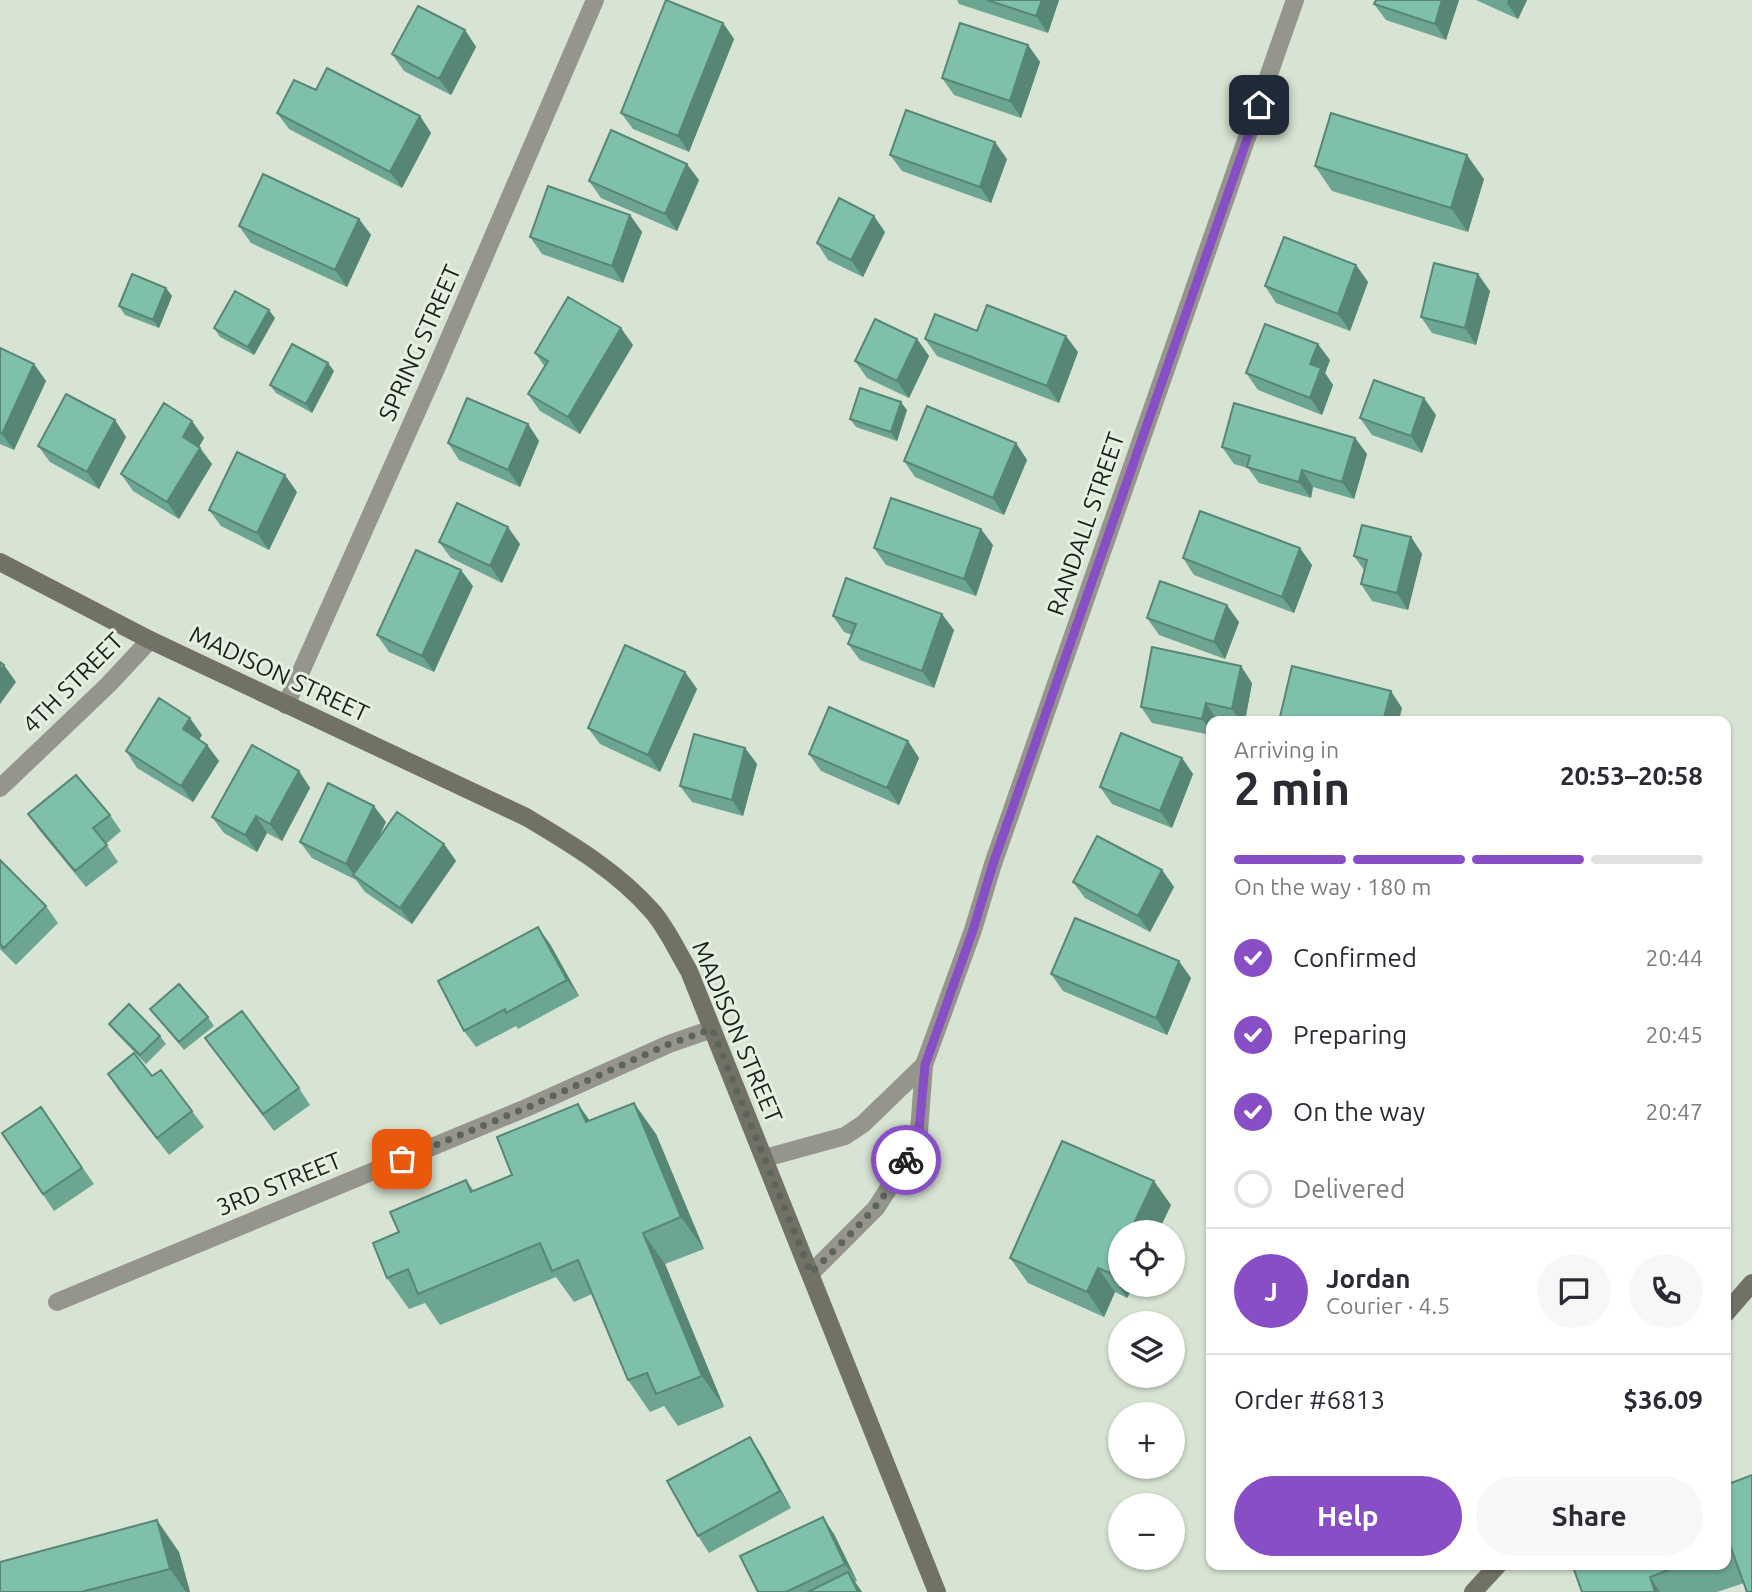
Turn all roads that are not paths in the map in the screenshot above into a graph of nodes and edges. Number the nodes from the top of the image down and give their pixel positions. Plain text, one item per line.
1 (595, 0) edge
2 (1295, 0) edge
3 (0, 562) edge
4 (150, 640) junction
5 (286, 705) junction
6 (0, 788) edge
7 (712, 1029) junction
8 (925, 1065) junction
9 (765, 1158) junction
10 (811, 1273) junction
11 (1752, 1283) edge
12 (57, 1302) dead end
13 (1731, 1307) edge
14 (1493, 1570) edge
15 (937, 1592) edge
16 (1473, 1592) edge

1 - 5 street, SPRING STREET
2 - 8 street, RANDALL STREET
3 - 4 street, MADISON STREET
4 - 5 street, MADISON STREET
4 - 6 street, 4TH STREET
5 - 7 street, MADISON STREET
7 - 9 street, MADISON STREET
7 - 12 street, 3RD STREET
8 - 9 street, RANDALL STREET
8 - 10 street, RANDALL STREET
9 - 10 street, MADISON STREET
10 - 15 street, MADISON STREET
11 - 13 street
14 - 16 street

